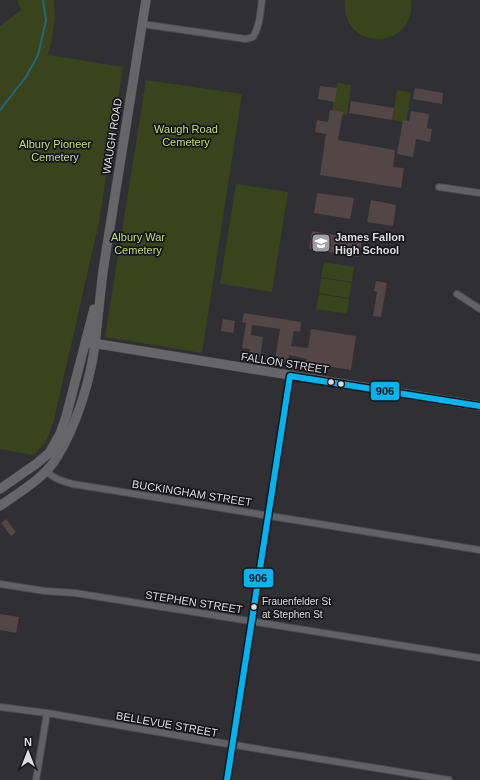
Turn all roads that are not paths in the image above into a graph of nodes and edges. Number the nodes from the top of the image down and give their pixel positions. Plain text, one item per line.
1 (146, 0) edge
2 (262, 0) edge
3 (142, 24) junction
4 (439, 187) dead end
5 (480, 193) edge
6 (102, 276) junction
7 (457, 294) dead end
8 (480, 309) edge
9 (86, 342) junction
10 (95, 345) junction
11 (290, 376) junction
12 (480, 406) edge
13 (46, 471) junction
14 (0, 489) edge
15 (0, 506) edge
16 (269, 516) junction
17 (480, 550) edge
18 (0, 584) edge
19 (253, 622) junction
20 (480, 658) edge
21 (0, 706) edge
22 (47, 713) junction
23 (233, 745) junction
24 (36, 780) edge
25 (227, 780) edge
26 (449, 780) edge

1 - 3 main road, WAUGH ROAD
2 - 3 street
3 - 6 main road, WAUGH ROAD
4 - 5 street
6 - 9 main road, WAUGH ROAD
6 - 10 main road, WAUGH ROAD
7 - 8 street
9 - 10 main road, FALLON STREET
9 - 14 main road, WAUGH ROAD
10 - 11 main road, FALLON STREET
10 - 13 main road, WAUGH ROAD
11 - 12 main road, FALLON STREET
11 - 16 street
13 - 15 main road, WAUGH ROAD
13 - 16 street, BUCKINGHAM STREET
16 - 17 street, BUCKINGHAM STREET
16 - 19 street
18 - 19 street, STEPHEN STREET
19 - 20 street, STEPHEN STREET
19 - 23 street
21 - 22 street, BELLEVUE STREET
22 - 23 street, BELLEVUE STREET
22 - 24 street
23 - 25 street
23 - 26 street, BELLEVUE STREET

